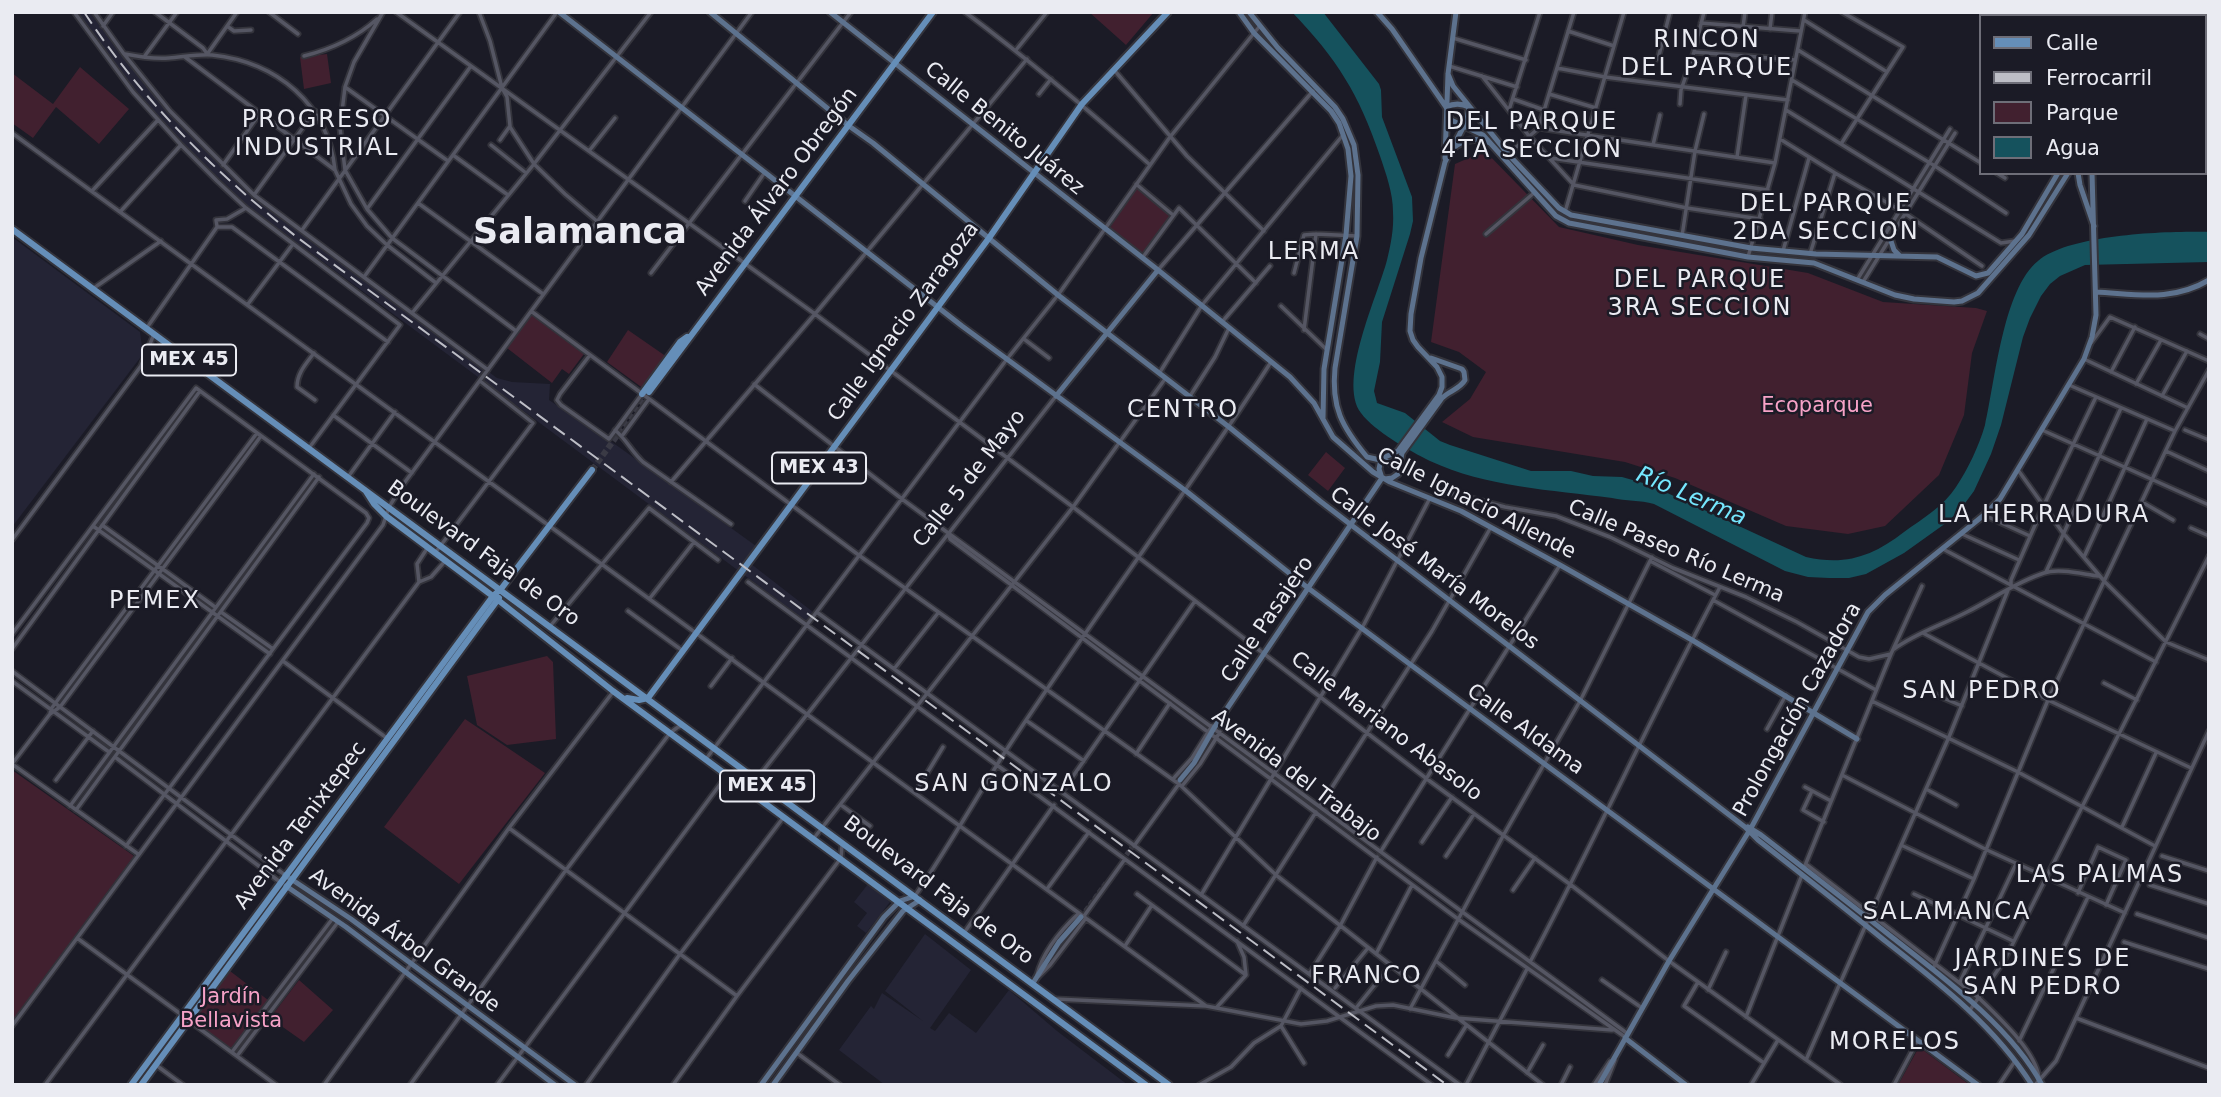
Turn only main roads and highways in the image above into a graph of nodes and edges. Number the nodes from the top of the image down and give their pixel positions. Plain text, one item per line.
1 (933, 12) edge
2 (1168, 12) edge
3 (13, 230) edge
4 (647, 395) tunnel mouth
5 (592, 470) tunnel mouth
6 (364, 488) junction
7 (503, 591) junction
8 (496, 598) junction
9 (613, 691) junction
10 (648, 698) junction
11 (390, 741) junction
12 (335, 808) junction
13 (342, 813) junction
14 (876, 867) junction
15 (869, 878) junction
16 (978, 943) junction
17 (965, 950) junction
18 (1035, 980) junction
19 (1016, 988) junction
20 (1053, 999) junction
21 (1057, 1018) junction
22 (131, 1085) edge
23 (141, 1085) edge
24 (1146, 1085) edge
25 (1169, 1085) edge

1 - 4 main road, Avenida Álvaro Obregón
2 - 10 main road, Calle Ignacio Zaragoza / MEX 43
3 - 6 main road, MEX 45
5 - 7 main road
6 - 7 main road, Boulevard Faja de Oro / MEX 45
6 - 8 main road, Boulevard Faja de Oro / MEX 45
7 - 8 main road, Avenida Tenixtepec
7 - 10 main road, Boulevard Faja de Oro / MEX 45
8 - 9 main road, Boulevard Faja de Oro / MEX 45
8 - 11 main road, Avenida Tenixtepec
9 - 10 main road
9 - 15 main road, Boulevard Faja de Oro / MEX 45
10 - 14 main road, Boulevard Faja de Oro / MEX 45
11 - 12 main road, Avenida Tenixtepec
11 - 13 main road, Avenida Tenixtepec
12 - 13 main road
12 - 22 main road, Avenida Tenixtepec
13 - 23 main road, Avenida Tenixtepec
14 - 15 main road
14 - 16 main road, Boulevard Faja de Oro / MEX 45
15 - 17 main road, Boulevard Faja de Oro / MEX 45
16 - 17 main road
16 - 18 main road, Boulevard Faja de Oro / MEX 45
17 - 19 main road, Boulevard Faja de Oro / MEX 45
18 - 19 main road
18 - 20 main road, Boulevard Faja de Oro / MEX 45
19 - 21 main road, Boulevard Faja de Oro / MEX 45
20 - 21 main road
20 - 25 main road, Boulevard Faja de Oro / MEX 45
21 - 24 main road, Boulevard Faja de Oro / MEX 45

